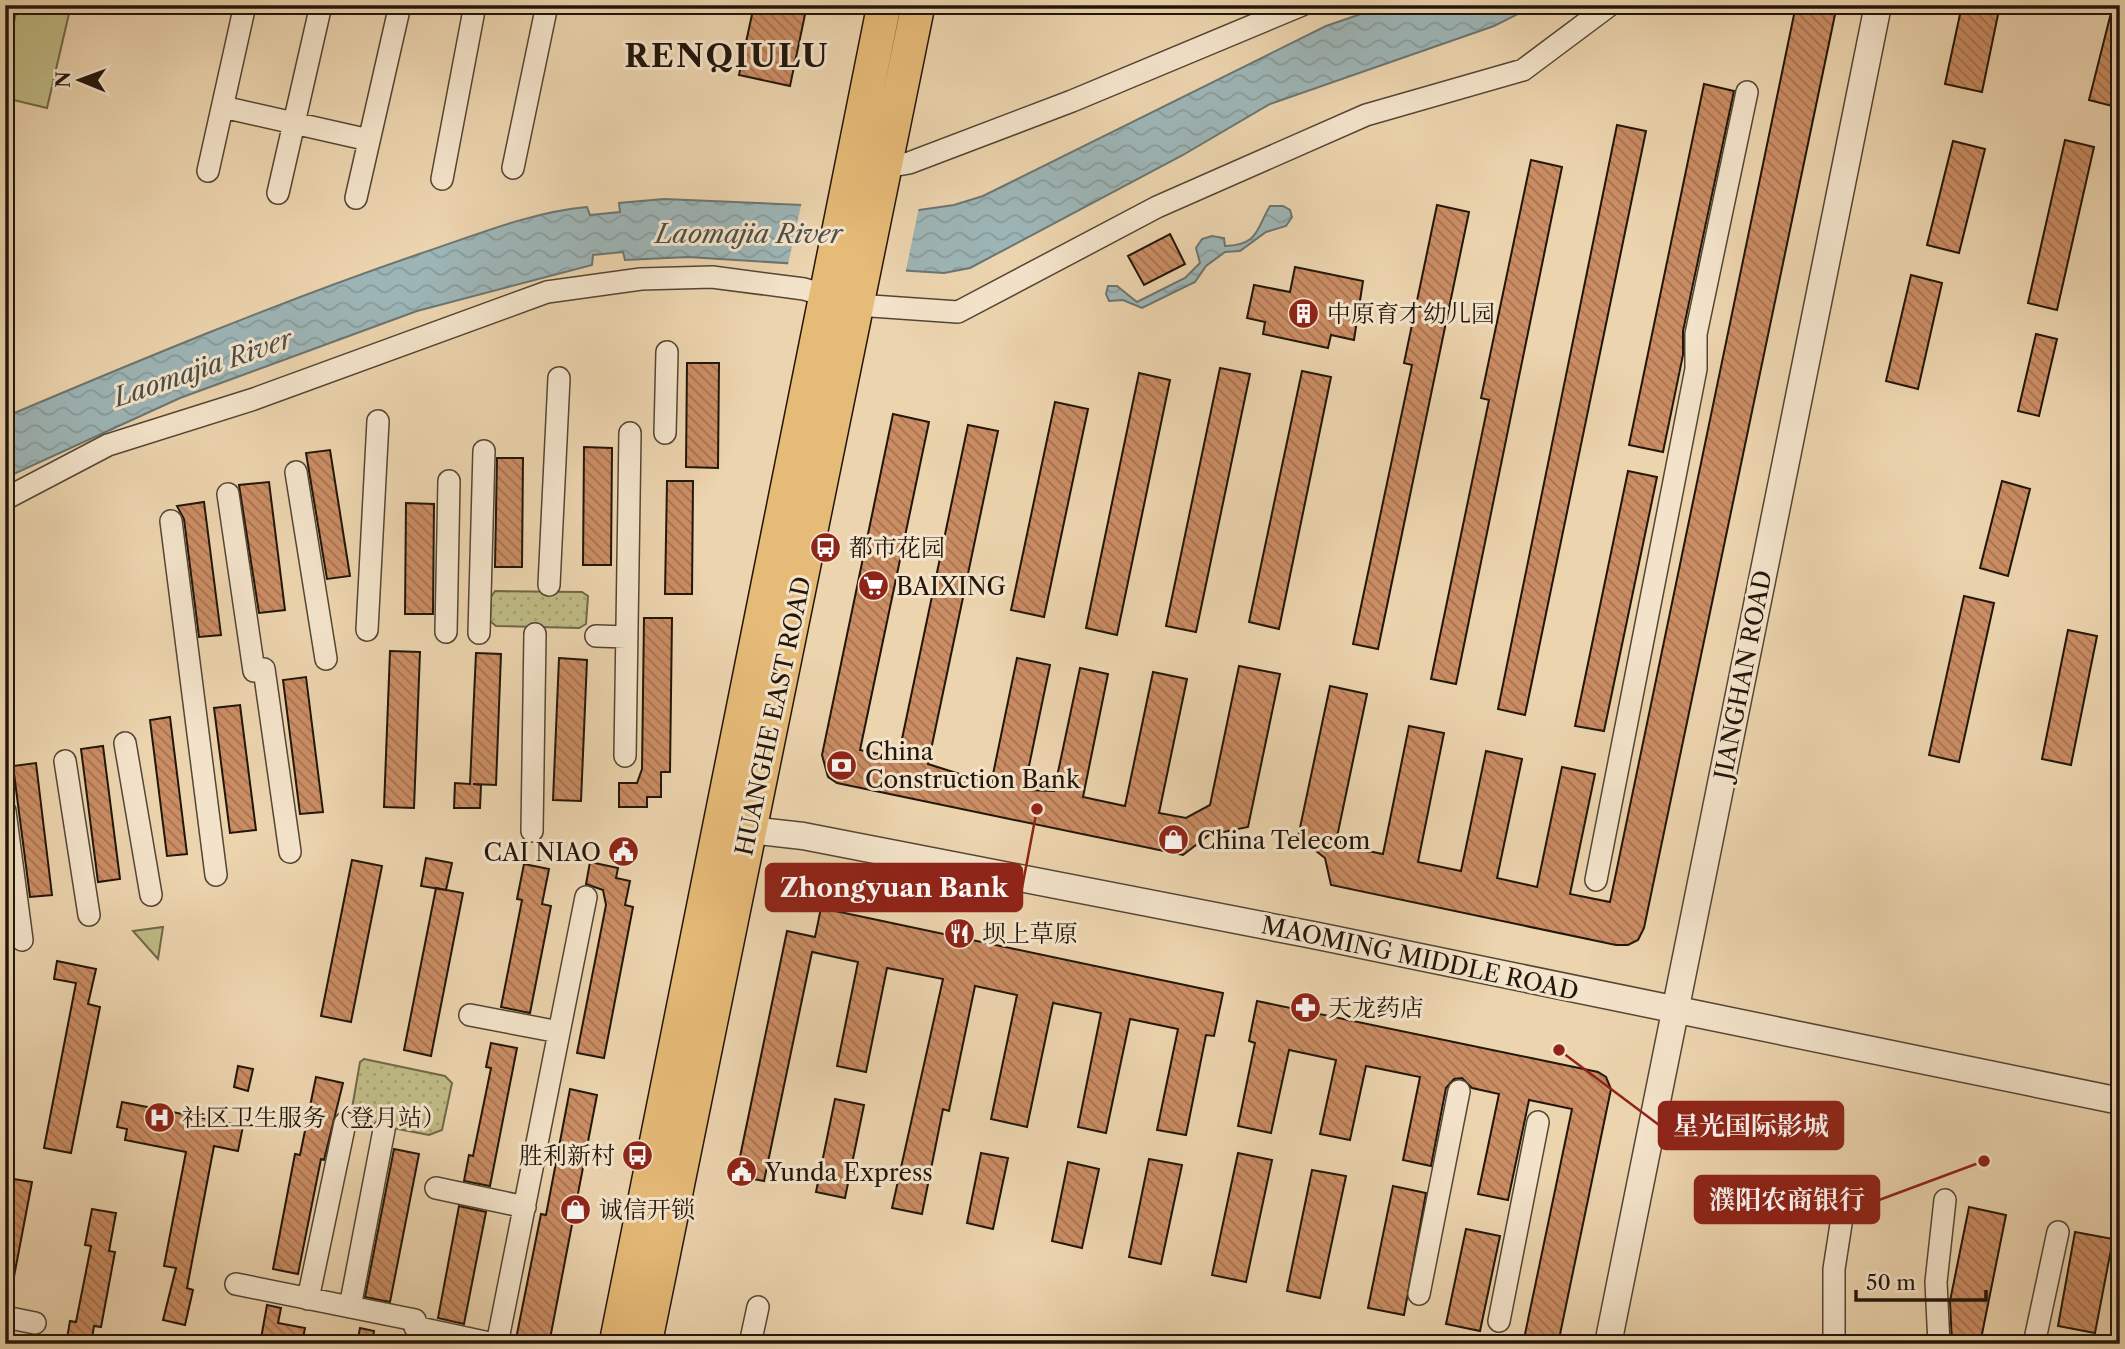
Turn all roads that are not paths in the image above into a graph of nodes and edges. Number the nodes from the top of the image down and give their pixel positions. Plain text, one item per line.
1 (245, 5) edge
2 (321, 5) edge
3 (400, 5) edge
4 (475, 5) edge
5 (547, 5) edge
6 (884, 5) edge
7 (918, 5) edge
8 (1302, 5) edge
9 (1610, 5) edge
10 (1878, 5) edge
11 (1747, 92) dead end
12 (223, 107) junction
13 (295, 123) junction
14 (369, 139) junction
15 (513, 168) dead end
16 (208, 172) dead end
17 (884, 175) junction
18 (442, 179) dead end
19 (278, 193) dead end
20 (356, 198) dead end
21 (827, 289) junction
22 (859, 297) junction
23 (667, 352) dead end
24 (559, 378) dead end
25 (378, 421) dead end
26 (630, 433) dead end
27 (665, 433) dead end
28 (484, 451) dead end
29 (296, 472) dead end
30 (449, 481) dead end
31 (228, 494) dead end
32 (5, 499) edge
33 (171, 521) dead end
34 (550, 585) dead end
35 (367, 630) dead end
36 (446, 632) dead end
37 (479, 632) dead end
38 (536, 634) dead end
39 (596, 636) dead end
40 (627, 637) junction
41 (326, 659) dead end
42 (125, 743) dead end
43 (625, 756) dead end
44 (65, 761) dead end
45 (5, 811) edge
46 (532, 831) dead end
47 (734, 832) junction
48 (290, 852) dead end
49 (216, 875) dead end
50 (1596, 880) dead end
51 (151, 895) dead end
52 (586, 897) dead end
53 (89, 915) dead end
54 (22, 940) dead end
55 (1676, 1010) junction
56 (470, 1015) dead end
57 (559, 1032) junction
58 (1459, 1091) dead end
59 (2120, 1101) edge
60 (1538, 1122) dead end
61 (345, 1123) dead end
62 (384, 1130) dead end
63 (436, 1188) dead end
64 (1846, 1192) dead end
65 (1945, 1199) dead end
66 (525, 1207) junction
67 (2058, 1232) dead end
68 (236, 1284) dead end
69 (1419, 1294) dead end
70 (308, 1299) junction
71 (350, 1307) junction
72 (758, 1307) dead end
73 (5, 1317) edge
74 (1499, 1321) dead end
75 (35, 1323) dead end
76 (496, 1344) edge
77 (616, 1344) edge
78 (645, 1344) edge
79 (750, 1344) edge
80 (1608, 1344) edge
81 (1834, 1344) edge
82 (1939, 1344) edge
83 (2034, 1344) edge

1 - 12 street
2 - 13 street
3 - 14 street
4 - 18 street
5 - 15 street
6 - 21 main road, HUANGHE EAST ROAD
7 - 17 main road, HUANGHE EAST ROAD
8 - 17 street
9 - 22 street
10 - 55 street, JIANGHAN ROAD
11 - 50 street
12 - 13 street
12 - 16 street
13 - 14 street
13 - 19 street
14 - 20 street
17 - 22 main road, HUANGHE EAST ROAD
21 - 22 street
21 - 32 street
21 - 47 main road, HUANGHE EAST ROAD
22 - 47 main road, HUANGHE EAST ROAD
23 - 27 street
24 - 34 street
25 - 35 street
26 - 40 street
28 - 37 street
29 - 41 street
30 - 36 street
31 - 48 street
33 - 49 street
38 - 46 street
39 - 40 street
40 - 43 street
42 - 51 street
44 - 53 street
45 - 54 street
47 - 55 street, MAOMING MIDDLE ROAD
47 - 77 main road, HUANGHE EAST ROAD
47 - 78 main road, HUANGHE EAST ROAD
52 - 57 street
55 - 59 street, MAOMING MIDDLE ROAD
55 - 80 street, JIANGHAN ROAD
56 - 57 street
57 - 66 street
58 - 69 street
60 - 74 street
61 - 70 street
62 - 71 street
63 - 66 street
64 - 81 street
65 - 82 street
66 - 76 street
67 - 83 street
68 - 70 street
70 - 71 street
71 - 76 street
72 - 79 street
73 - 75 street

